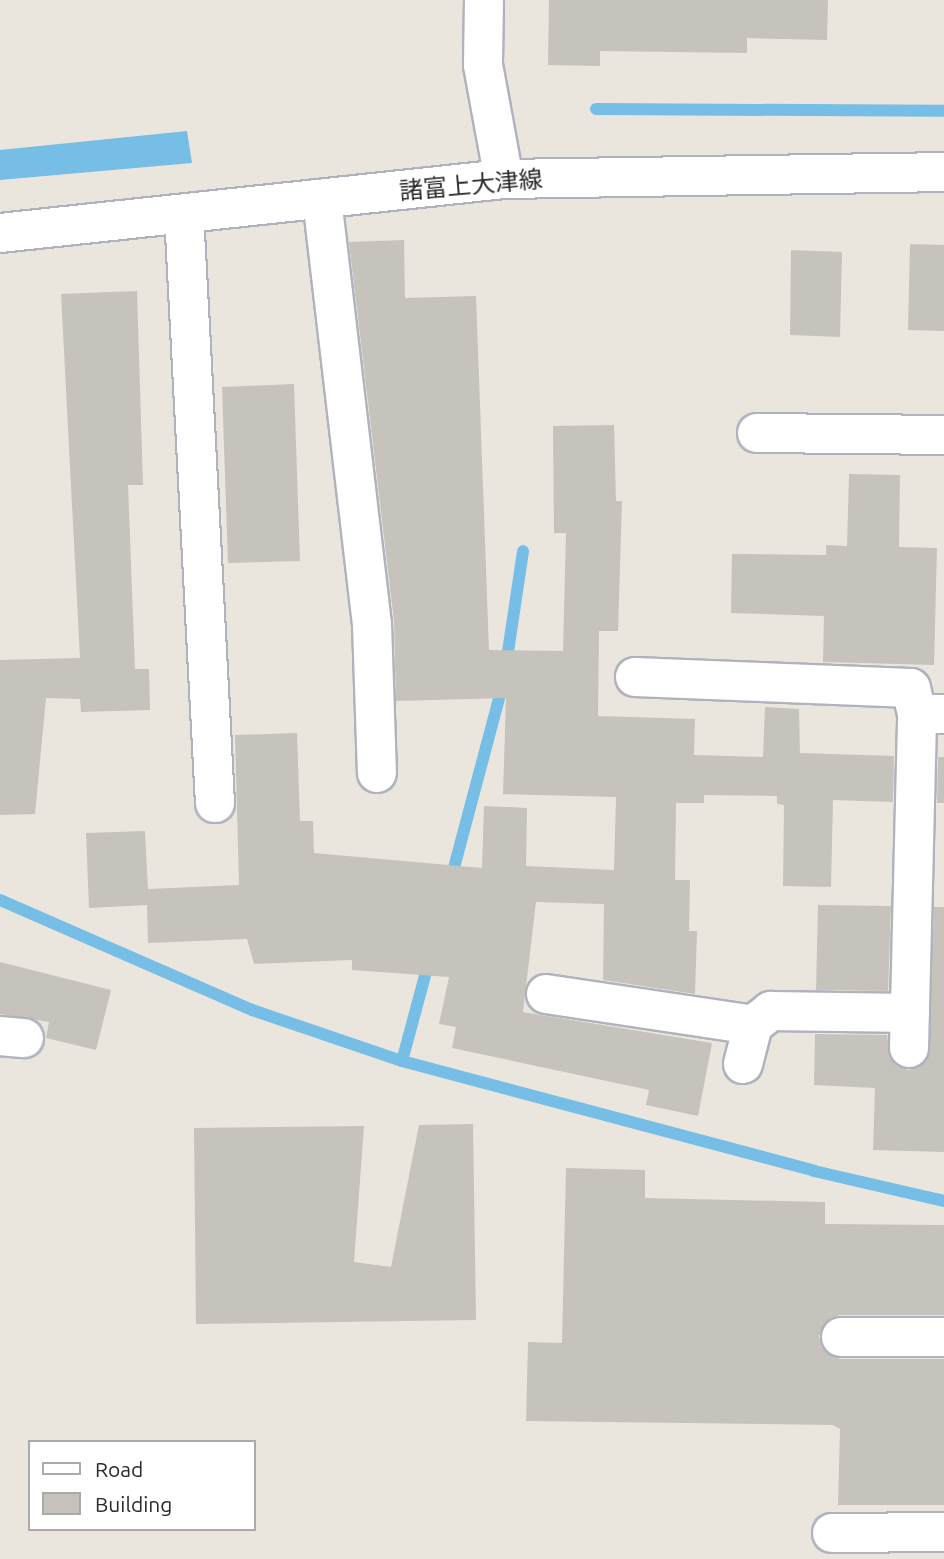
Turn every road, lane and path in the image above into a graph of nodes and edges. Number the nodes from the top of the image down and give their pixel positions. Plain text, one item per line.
1 (484, 0) edge
2 (944, 172) edge
3 (504, 179) junction
4 (323, 199) junction
5 (184, 214) junction
6 (0, 233) edge
7 (757, 432) dead end
8 (944, 435) edge
9 (635, 677) dead end
10 (930, 714) edge
11 (377, 773) dead end
12 (215, 803) dead end
13 (546, 995) dead end
14 (753, 1025) junction
15 (743, 1064) dead end
16 (841, 1337) dead end
17 (944, 1337) edge
18 (944, 1532) edge
19 (832, 1533) dead end

1 - 3 street
2 - 3 street, 諸富上大津線
3 - 4 street, 諸富上大津線
4 - 5 street, 諸富上大津線
4 - 11 street
5 - 6 street, 諸富上大津線
5 - 12 street
7 - 8 street
9 - 10 street
10 - 14 street
13 - 14 street
14 - 15 street
16 - 17 street
18 - 19 street

